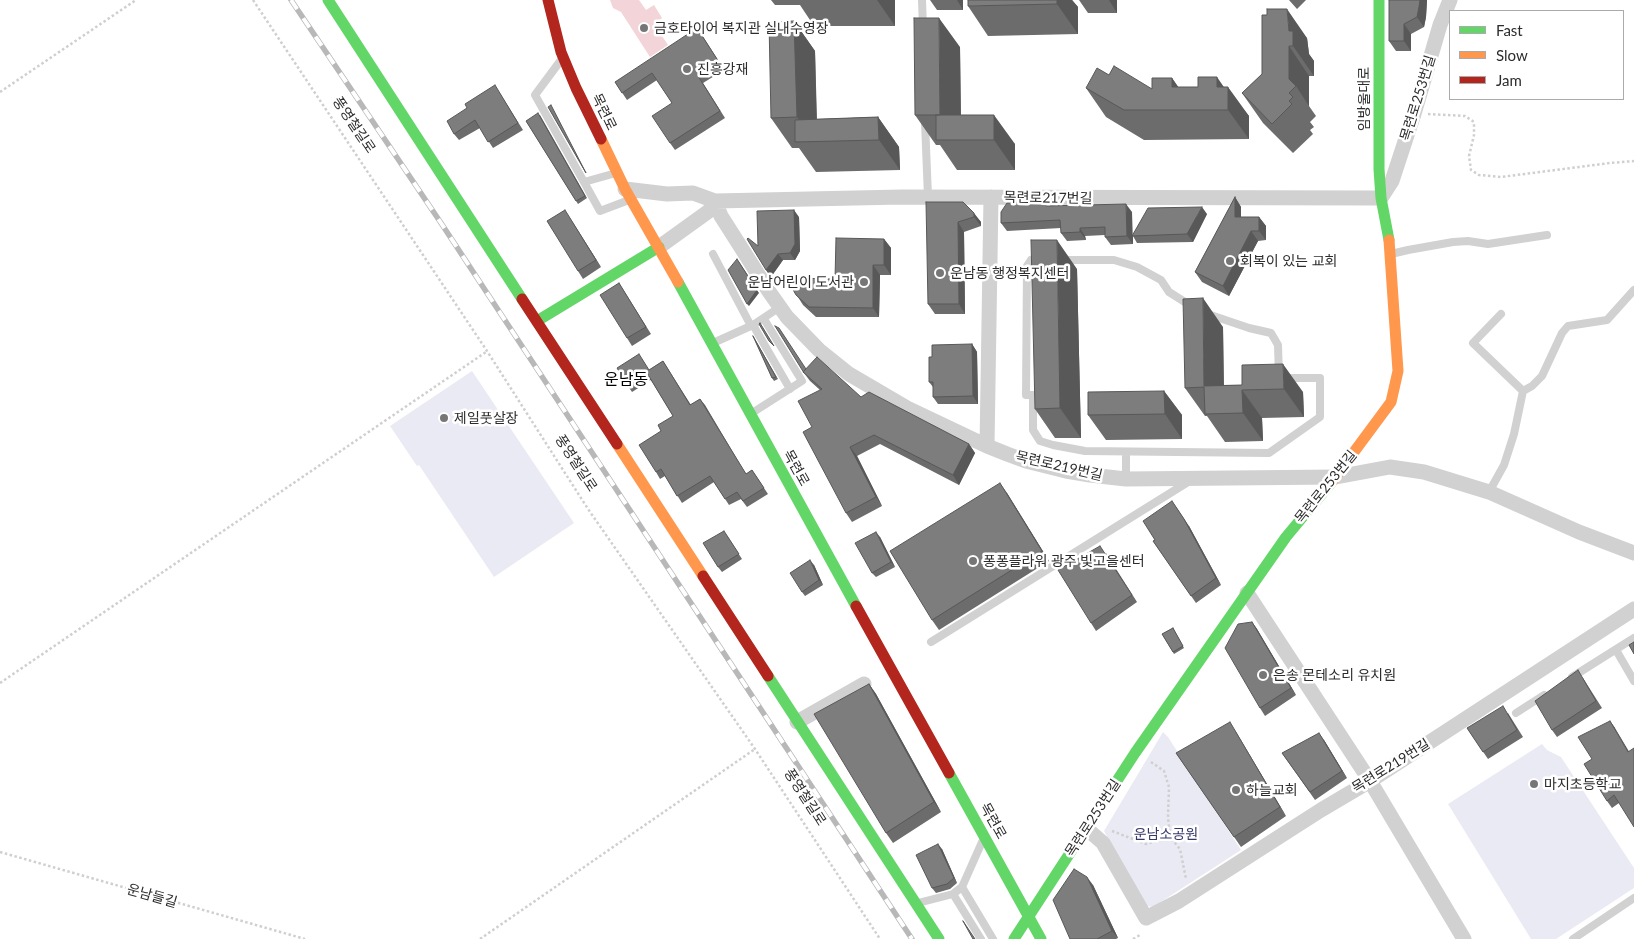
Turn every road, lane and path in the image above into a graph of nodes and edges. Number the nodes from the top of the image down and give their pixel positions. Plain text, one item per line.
1 (136, 0) edge
2 (253, 0) edge
3 (328, 0) edge
4 (548, 0) edge
5 (922, 0) edge
6 (1379, 0) edge
7 (1450, 0) edge
8 (923, 35) edge
9 (563, 57) junction
10 (0, 92) edge
11 (925, 110) edge
12 (1414, 114) junction
13 (1634, 161) edge
14 (617, 172) junction
15 (584, 182) junction
16 (628, 194) junction
17 (928, 197) junction
18 (991, 197) junction
19 (1381, 198) junction
20 (715, 201) junction
21 (1547, 235) dead end
22 (659, 247) junction
23 (713, 254) dead end
24 (1389, 255) junction
25 (1634, 290) edge
26 (780, 307) junction
27 (1501, 314) dead end
28 (764, 319) junction
29 (537, 321) junction
30 (752, 326) junction
31 (712, 344) junction
32 (487, 351) junction
33 (790, 389) junction
34 (1523, 391) junction
35 (750, 414) junction
36 (987, 446) junction
37 (1126, 452) junction
38 (1336, 477) junction
39 (1126, 479) junction
40 (1192, 479) junction
41 (1489, 492) junction
42 (1634, 553) edge
43 (1247, 593) junction
44 (1634, 609) edge
45 (1634, 638) edge
46 (931, 642) dead end
47 (1616, 650) junction
48 (1566, 681) edge
49 (1634, 681) edge
50 (0, 683) edge
51 (864, 684) edge
52 (1549, 692) edge
53 (1516, 713) dead end
54 (798, 722) junction
55 (756, 749) junction
56 (1146, 758) dead end
57 (1370, 781) junction
58 (1086, 828) junction
59 (1112, 830) dead end
60 (985, 837) junction
61 (1170, 837) junction
62 (0, 852) edge
63 (1187, 886) dead end
64 (962, 888) junction
65 (953, 894) junction
66 (1634, 898) edge
67 (916, 903) junction
68 (1029, 917) junction
69 (1140, 935) dead end
70 (305, 939) edge
71 (480, 939) edge
72 (880, 939) edge
73 (939, 939) edge
74 (981, 939) edge
75 (993, 939) edge
76 (1014, 939) edge
77 (1041, 939) edge
78 (1133, 939) edge
79 (1464, 939) edge
80 (1572, 939) edge

1 - 10 path
2 - 32 path, 풍영철길로
3 - 29 street
4 - 9 street, 목련로
5 - 8 lane
6 - 19 street, 임방울대로
7 - 12 street, 목련로253번길
9 - 14 street, 목련로
9 - 15 lane
11 - 17 lane
12 - 13 path
12 - 19 street, 목련로253번길
14 - 15 lane
14 - 16 street, 목련로
15 - 16 lane
16 - 20 street, 목련로217번길
16 - 22 street, 목련로
17 - 18 street, 목련로217번길
17 - 20 street, 목련로217번길
18 - 19 street, 목련로217번길
18 - 36 street
19 - 24 street, 목련로253번길
20 - 22 street
20 - 26 street, 목련로219번길
21 - 24 lane
22 - 29 street
22 - 31 street, 목련로
23 - 30 lane
24 - 38 street, 목련로253번길
25 - 34 lane
26 - 28 lane
26 - 36 street, 목련로219번길
27 - 34 lane
28 - 30 lane
28 - 33 lane
29 - 54 street
30 - 31 lane
30 - 33 lane
31 - 35 street, 목련로
32 - 50 path
32 - 55 path, 풍영철길로
33 - 35 lane
34 - 41 lane
35 - 60 street, 목련로
36 - 39 street, 목련로219번길
37 - 37 lane
37 - 39 lane
38 - 40 street, 목련로219번길
38 - 41 street, 목련로219번길
38 - 43 street, 목련로253번길
39 - 40 street, 목련로219번길
40 - 46 lane
41 - 42 street, 목련로219번길
43 - 57 street
43 - 58 street, 목련로253번길
44 - 57 street, 목련로219번길
45 - 47 lane
47 - 48 lane
47 - 49 lane
51 - 54 street
52 - 53 lane
54 - 67 street
55 - 71 path
55 - 72 path, 풍영철길로
56 - 61 path
57 - 58 street, 목련로219번길
57 - 79 street
58 - 68 street, 목련로253번길
59 - 61 path
60 - 64 lane
60 - 68 street, 목련로
61 - 63 path
62 - 70 path, 운남들길
64 - 65 lane
64 - 75 lane
65 - 67 lane
65 - 74 lane
66 - 80 lane
67 - 73 street
68 - 76 street, 목련로253번길
68 - 77 street, 목련로
69 - 78 path

